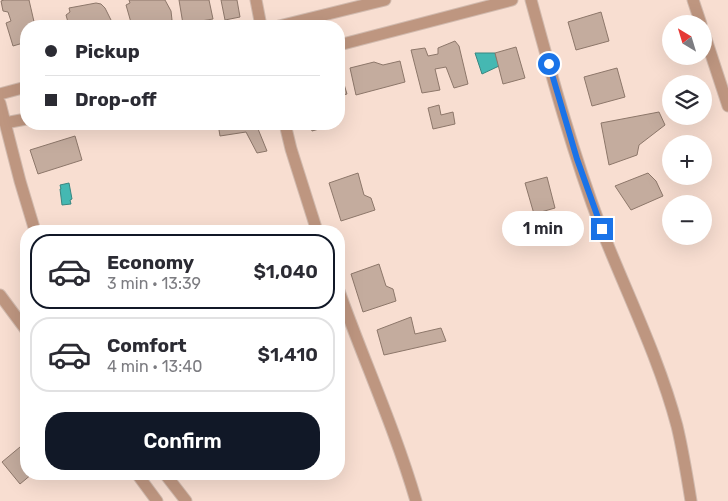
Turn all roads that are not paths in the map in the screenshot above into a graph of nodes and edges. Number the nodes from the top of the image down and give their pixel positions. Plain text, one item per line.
1 (256, 0) edge
2 (385, 0) edge
3 (512, 0) edge
4 (531, 0) edge
5 (693, 0) edge
6 (698, 15) edge
7 (260, 20) edge
8 (303, 20) edge
9 (345, 43) edge
10 (712, 57) edge
11 (20, 89) edge
12 (0, 94) edge
13 (0, 103) edge
14 (728, 106) edge
15 (20, 119) edge
16 (5, 123) junction
17 (287, 130) edge
18 (33, 225) edge
19 (315, 225) edge
20 (0, 295) edge
21 (345, 306) edge
22 (20, 322) edge
23 (142, 480) edge
24 (170, 480) edge
25 (158, 501) edge
26 (186, 501) edge
27 (416, 501) edge
28 (691, 501) edge

1 - 7 street
2 - 8 street
3 - 9 street
4 - 28 street
5 - 6 street
10 - 14 street
11 - 12 street
13 - 16 street
15 - 16 street
16 - 18 street
17 - 19 street
20 - 22 street
21 - 27 street
23 - 25 street
24 - 26 street

